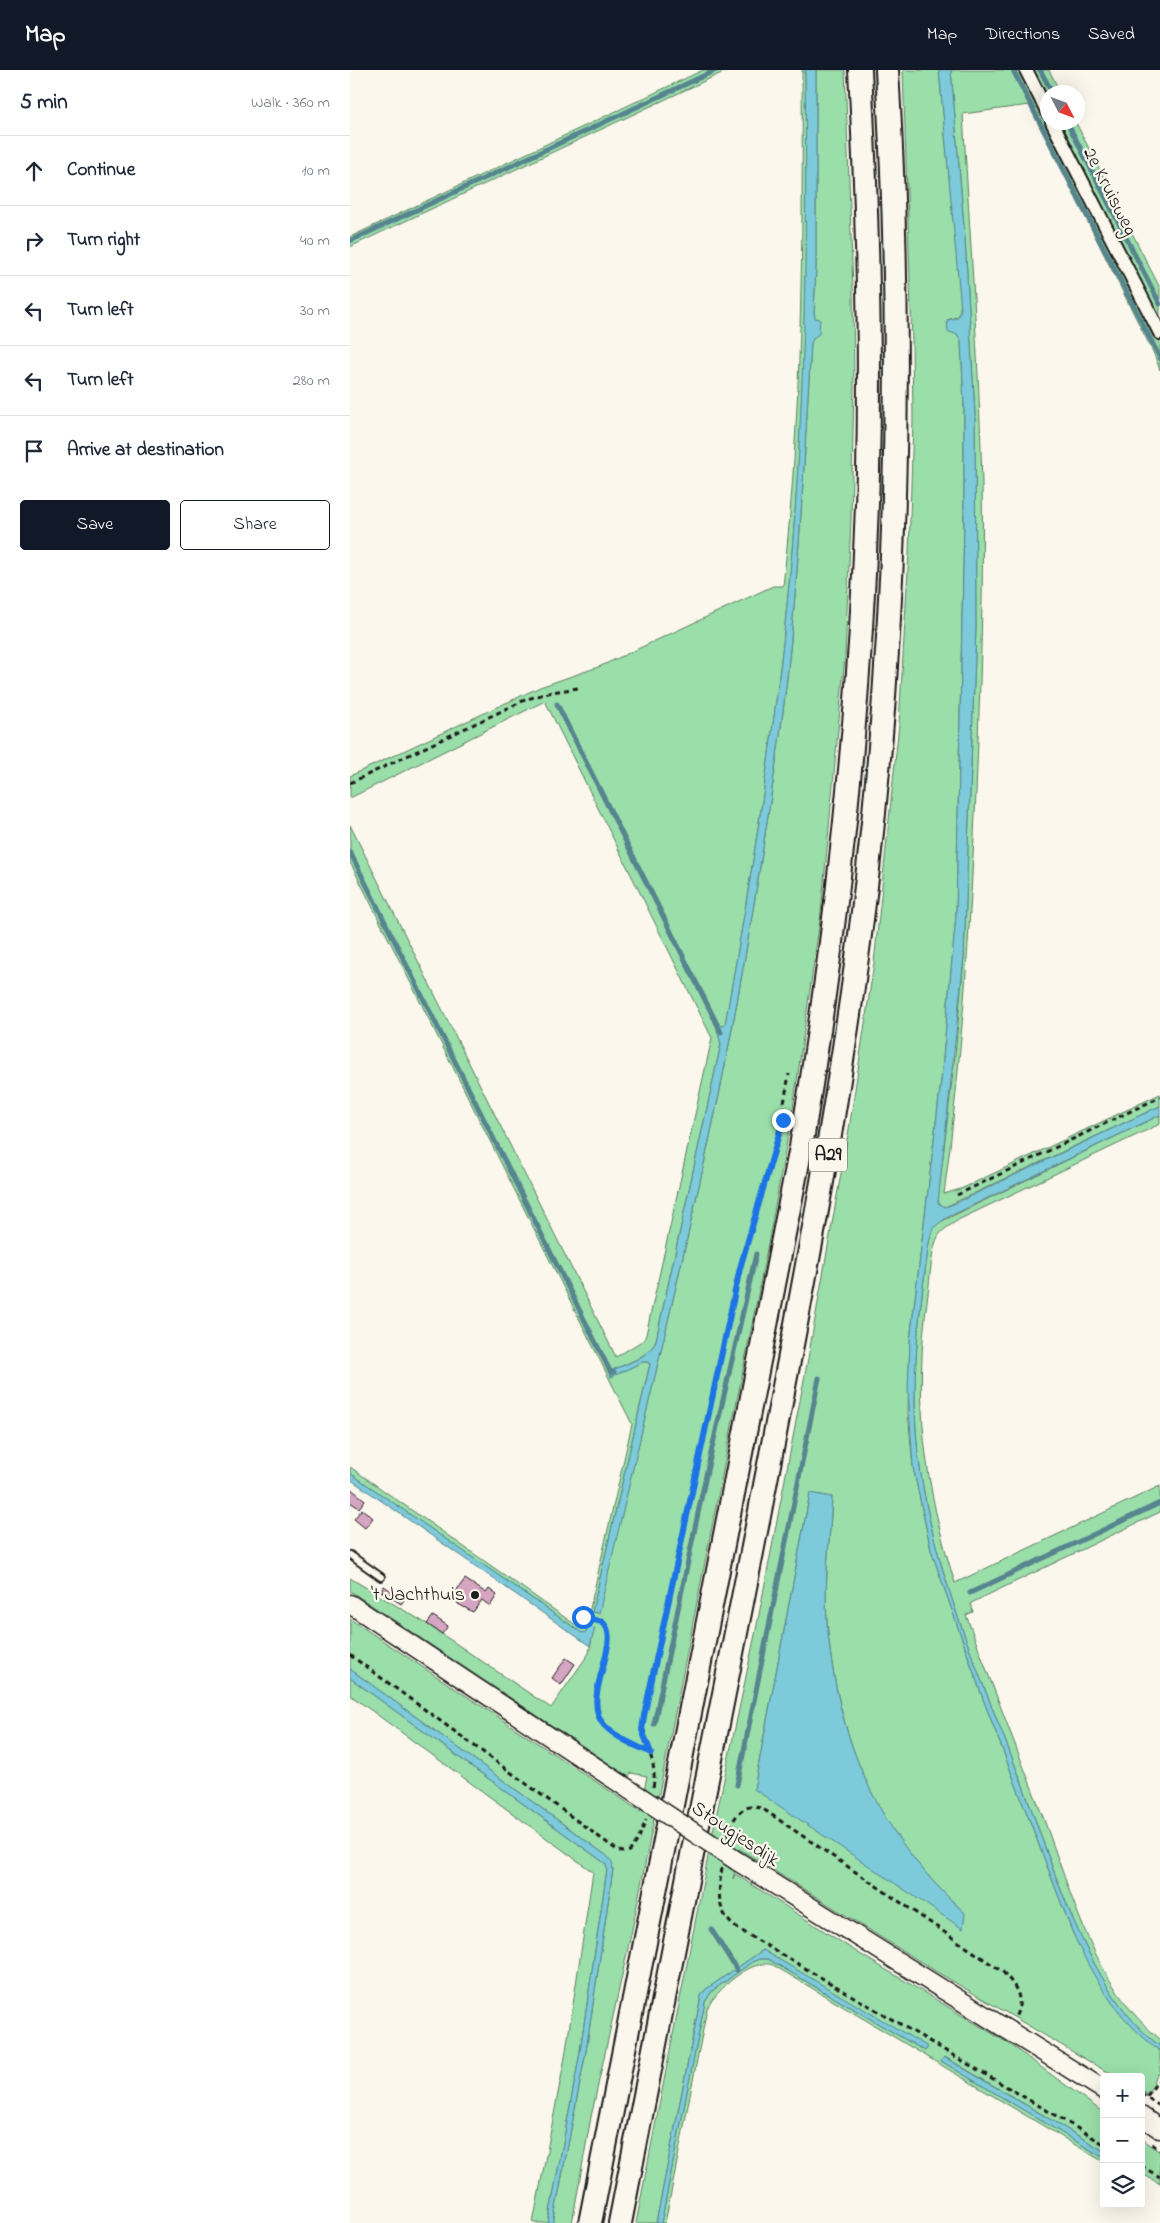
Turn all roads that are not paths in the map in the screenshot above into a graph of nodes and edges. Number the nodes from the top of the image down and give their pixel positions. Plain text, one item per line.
1 (860, 70) edge
2 (887, 70) edge
3 (1026, 70) edge
4 (1040, 97) edge
5 (1056, 130) edge
6 (1160, 332) edge
7 (350, 1554) edge
8 (381, 1577) dead end
9 (350, 1604) edge
10 (1100, 2088) edge
11 (1144, 2118) edge
12 (1160, 2129) edge
13 (590, 2223) edge
14 (620, 2223) edge

1 - 13 highway, A29
2 - 14 highway, A29
3 - 4 street
5 - 6 street, 2e Kruisweg
7 - 8 lane
9 - 10 street, Stougjesdijk, bridge
11 - 12 street

